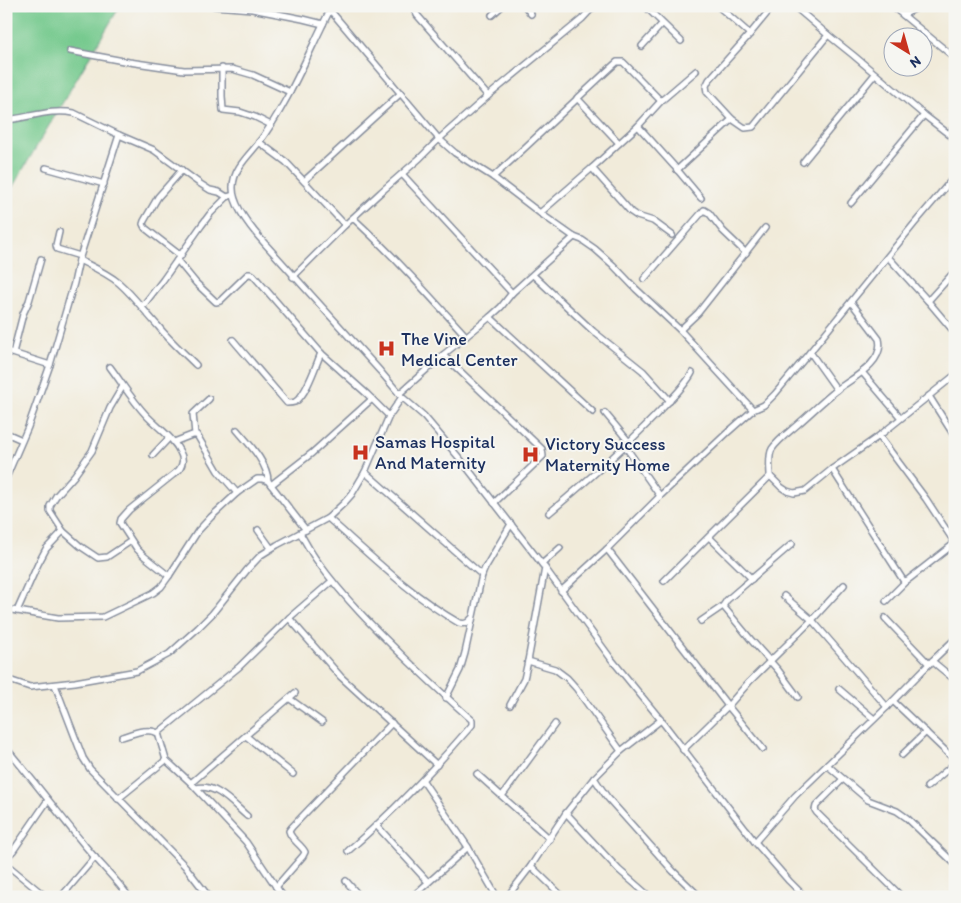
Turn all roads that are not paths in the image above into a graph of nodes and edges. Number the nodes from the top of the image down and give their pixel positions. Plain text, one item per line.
1 (214, 6) edge
2 (502, 6) edge
3 (525, 6) edge
4 (594, 6) edge
5 (645, 6) edge
6 (718, 6) edge
7 (773, 6) edge
8 (794, 6) edge
9 (892, 6) edge
10 (920, 6) edge
11 (252, 7) edge
12 (413, 7) edge
13 (331, 8) edge
14 (531, 14) dead end
15 (492, 15) dead end
16 (903, 15) junction
17 (323, 24) junction
18 (662, 24) junction
19 (750, 34) junction
20 (828, 35) junction
21 (681, 41) dead end
22 (642, 46) dead end
23 (70, 51) dead end
24 (955, 58) edge
25 (222, 68) junction
26 (696, 70) dead end
27 (875, 74) junction
28 (290, 92) junction
29 (401, 94) junction
30 (488, 96) junction
31 (577, 98) junction
32 (662, 101) junction
33 (924, 115) junction
34 (732, 119) junction
35 (6, 120) edge
36 (271, 125) junction
37 (638, 126) junction
38 (955, 126) edge
39 (949, 134) junction
40 (120, 135) junction
41 (439, 139) junction
42 (955, 139) edge
43 (259, 142) junction
44 (619, 143) junction
45 (803, 162) dead end
46 (46, 168) dead end
47 (592, 168) junction
48 (182, 170) junction
49 (677, 170) junction
50 (402, 174) junction
51 (493, 176) junction
52 (955, 176) edge
53 (304, 181) junction
54 (104, 184) junction
55 (230, 196) junction
56 (700, 198) dead end
57 (851, 203) dead end
58 (540, 213) junction
59 (353, 218) junction
60 (345, 225) junction
61 (765, 228) dead end
62 (59, 232) dead end
63 (672, 235) dead end
64 (574, 237) junction
65 (746, 253) junction
66 (888, 257) junction
67 (80, 258) junction
68 (179, 258) junction
69 (41, 259) dead end
70 (955, 271) edge
71 (533, 275) junction
72 (294, 277) junction
73 (644, 279) dead end
74 (512, 293) junction
75 (928, 301) junction
76 (852, 302) junction
77 (142, 307) junction
78 (490, 317) junction
79 (680, 330) junction
80 (955, 333) edge
81 (466, 336) junction
82 (233, 340) dead end
83 (6, 351) edge
84 (810, 352) junction
85 (12, 353) junction
86 (321, 353) junction
87 (443, 355) junction
88 (50, 365) junction
89 (196, 365) dead end
90 (110, 367) dead end
91 (862, 372) junction
92 (692, 373) dead end
93 (955, 375) edge
94 (123, 386) junction
95 (837, 390) junction
96 (400, 395) junction
97 (929, 396) junction
98 (209, 399) dead end
99 (372, 399) junction
100 (670, 401) junction
101 (753, 410) junction
102 (593, 412) dead end
103 (605, 413) dead end
104 (389, 416) junction
105 (901, 418) junction
106 (237, 430) dead end
107 (6, 433) edge
108 (195, 434) junction
109 (879, 436) junction
110 (955, 437) edge
111 (22, 440) junction
112 (172, 440) junction
113 (627, 444) junction
114 (153, 455) dead end
115 (832, 469) junction
116 (365, 472) junction
117 (770, 476) junction
118 (6, 478) edge
119 (270, 483) junction
120 (237, 493) junction
121 (660, 496) junction
122 (494, 504) junction
123 (549, 513) dead end
124 (328, 518) junction
125 (511, 524) junction
126 (258, 530) dead end
127 (306, 530) junction
128 (62, 531) junction
129 (300, 533) junction
130 (709, 537) junction
131 (131, 541) junction
132 (955, 543) edge
133 (792, 544) dead end
134 (271, 548) junction
135 (560, 548) dead end
136 (607, 549) junction
137 (543, 566) junction
138 (482, 575) junction
139 (169, 576) junction
140 (752, 579) junction
141 (664, 580) dead end
142 (332, 581) junction
143 (906, 581) junction
144 (844, 586) dead end
145 (561, 590) junction
146 (784, 596) dead end
147 (886, 601) dead end
148 (723, 606) junction
149 (6, 609) edge
150 (17, 611) junction
151 (289, 618) junction
152 (472, 618) junction
153 (886, 618) dead end
154 (812, 620) junction
155 (701, 621) dead end
156 (955, 639) edge
157 (528, 661) junction
158 (770, 662) junction
159 (930, 662) junction
160 (6, 679) edge
161 (955, 680) edge
162 (55, 685) junction
163 (839, 689) dead end
164 (296, 693) dead end
165 (798, 697) dead end
166 (446, 698) junction
167 (290, 699) junction
168 (893, 701) junction
169 (510, 706) dead end
170 (728, 706) junction
171 (887, 707) junction
172 (874, 719) junction
173 (661, 720) junction
174 (322, 722) dead end
175 (392, 723) junction
176 (555, 724) dead end
177 (926, 732) junction
178 (158, 733) junction
179 (246, 736) junction
180 (122, 737) dead end
181 (6, 748) edge
182 (763, 749) dead end
183 (683, 750) junction
184 (621, 752) junction
185 (902, 755) dead end
186 (166, 760) junction
187 (955, 761) edge
188 (437, 765) junction
189 (828, 765) junction
190 (293, 774) dead end
191 (477, 774) dead end
192 (594, 778) junction
193 (843, 779) junction
194 (423, 781) junction
195 (191, 783) junction
196 (927, 787) dead end
197 (196, 788) junction
198 (502, 796) junction
199 (118, 798) junction
200 (48, 800) junction
201 (566, 813) junction
202 (247, 816) dead end
203 (377, 826) junction
204 (550, 839) junction
205 (755, 842) junction
206 (468, 847) junction
207 (348, 850) dead end
208 (6, 858) edge
209 (95, 858) junction
210 (954, 861) edge
211 (6, 864) edge
212 (531, 866) junction
213 (346, 880) dead end
214 (428, 882) junction
215 (277, 889) junction
216 (46, 897) edge
217 (60, 897) edge
218 (129, 897) edge
219 (209, 897) edge
220 (273, 897) edge
221 (284, 897) edge
222 (360, 897) edge
223 (412, 897) edge
224 (497, 897) edge
225 (507, 897) edge
226 (563, 897) edge
227 (650, 897) edge
228 (700, 897) edge
229 (805, 897) edge
230 (902, 897) edge

1 - 11 street
2 - 15 street
3 - 14 street
4 - 30 street
5 - 18 street
6 - 19 street
7 - 19 street
8 - 20 street
9 - 16 street
10 - 16 street
11 - 17 street
12 - 30 street
13 - 17 street
13 - 29 street
16 - 24 street
17 - 28 street
18 - 21 street
18 - 22 street
19 - 34 street
20 - 27 street
20 - 34 street
23 - 25 street
25 - 28 street
25 - 36 street
26 - 32 street
27 - 33 street
27 - 45 street
28 - 36 street
29 - 41 street
29 - 53 street
30 - 41 street
31 - 32 street
31 - 44 street
31 - 51 street
32 - 37 street
33 - 39 street
33 - 57 street
34 - 49 street
35 - 40 street
36 - 43 street
37 - 44 street
37 - 49 street
38 - 39 street
39 - 42 street
40 - 48 street
40 - 54 street
41 - 50 street
41 - 51 street
43 - 53 street
43 - 55 street
44 - 47 street
46 - 54 street
47 - 58 street
47 - 63 street
48 - 55 street
48 - 68 street
49 - 56 street
50 - 59 street
50 - 74 street
51 - 58 street
52 - 66 street
53 - 60 street
54 - 67 street
55 - 68 street
55 - 72 street
58 - 64 street
59 - 60 street
59 - 81 street
60 - 72 street
61 - 65 street
62 - 67 street
64 - 71 street
64 - 79 street
65 - 73 street
65 - 79 street
66 - 75 street
66 - 76 street
67 - 77 street
67 - 88 street
68 - 77 street
68 - 86 street
69 - 85 street
70 - 75 street
71 - 74 street
71 - 100 street
72 - 96 street
74 - 78 street
75 - 80 street
76 - 84 street
76 - 91 street
77 - 89 street
78 - 81 street
78 - 102 street
79 - 101 street
81 - 87 street
82 - 86 street
83 - 85 street
84 - 95 street
84 - 101 street
85 - 88 street
86 - 99 street
87 - 96 street
87 - 122 street
88 - 111 street
90 - 94 street
91 - 95 street
91 - 105 street
92 - 100 street
93 - 97 street
94 - 112 street
94 - 128 street
95 - 117 street
96 - 104 street
96 - 122 street
97 - 105 street
97 - 110 street
98 - 108 street
99 - 104 street
99 - 119 street
100 - 113 street
101 - 121 street
103 - 113 street
104 - 116 street
105 - 109 street
106 - 119 street
107 - 111 street
108 - 112 street
108 - 120 street
109 - 115 street
109 - 132 street
111 - 118 street
112 - 114 street
112 - 131 street
113 - 121 street
113 - 123 street
115 - 117 street
115 - 143 street
116 - 124 street
116 - 138 street
117 - 130 street
119 - 120 street
119 - 127 street
120 - 139 street
121 - 136 street
122 - 125 street
124 - 127 street
124 - 152 street
125 - 137 street
125 - 138 street
126 - 134 street
127 - 129 street
128 - 131 street
128 - 150 street
129 - 134 street
129 - 142 street
130 - 140 street
130 - 141 street
131 - 139 street
132 - 143 street
133 - 140 street
134 - 162 street
135 - 137 street
136 - 145 street
136 - 170 street
137 - 145 street
137 - 157 street
138 - 152 street
139 - 150 street
140 - 148 street
142 - 151 street
142 - 166 street
143 - 147 street
144 - 154 street
145 - 173 street
146 - 154 street
148 - 155 street
148 - 158 street
149 - 150 street
151 - 175 street
151 - 178 street
152 - 166 street
153 - 159 street
154 - 158 street
154 - 171 street
156 - 159 street
157 - 169 street
157 - 184 street
158 - 165 street
158 - 170 street
159 - 161 street
159 - 168 street
160 - 162 street
162 - 199 street
163 - 172 street
164 - 167 street
166 - 188 street
167 - 174 street
167 - 179 street
168 - 171 street
168 - 177 street
170 - 182 street
170 - 183 street
171 - 172 street
172 - 189 street
173 - 183 street
173 - 184 street
175 - 188 street
175 - 215 street
176 - 198 street
177 - 185 street
177 - 187 street
178 - 180 street
178 - 186 street
179 - 190 street
179 - 195 street
181 - 200 street
183 - 205 street
184 - 192 street
186 - 195 street
186 - 199 street
187 - 196 street
188 - 194 street
189 - 193 street
189 - 205 street
191 - 198 street
192 - 201 street
192 - 228 street
193 - 210 street
193 - 230 street
194 - 203 street
194 - 206 street
195 - 197 street
197 - 202 street
197 - 215 street
198 - 204 street
199 - 219 street
200 - 208 street
200 - 209 street
201 - 204 street
201 - 227 street
203 - 207 street
203 - 214 street
204 - 212 street
205 - 229 street
206 - 214 street
206 - 224 street
209 - 217 street
209 - 218 street
211 - 216 street
212 - 225 street
212 - 226 street
213 - 222 street
214 - 223 street
215 - 220 street
215 - 221 street

